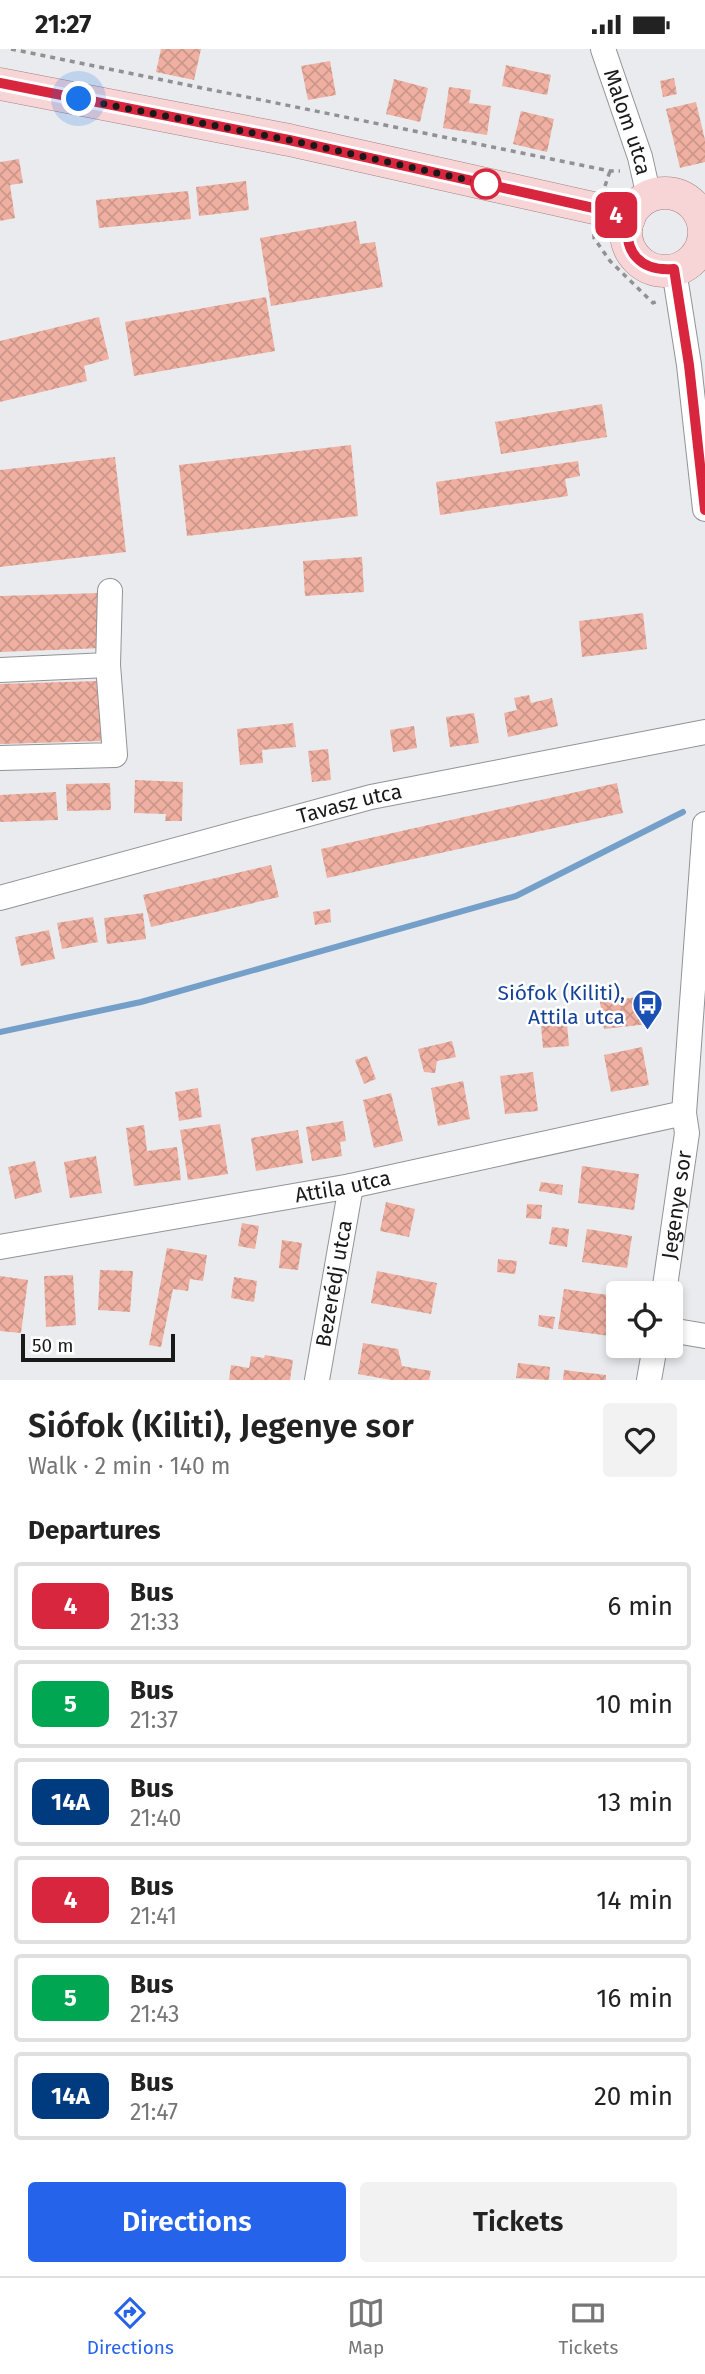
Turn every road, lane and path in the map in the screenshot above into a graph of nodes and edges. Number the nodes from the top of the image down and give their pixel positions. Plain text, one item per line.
1 (11, 49) edge
2 (603, 49) edge
3 (0, 83) edge
4 (639, 208) junction
5 (598, 209) junction
6 (705, 232) edge
7 (676, 282) junction
8 (705, 509) edge
9 (110, 591) dead end
10 (108, 665) junction
11 (0, 670) edge
12 (705, 732) edge
13 (0, 758) edge
14 (705, 824) edge
15 (0, 898) edge
16 (692, 1127) edge
17 (351, 1186) junction
18 (0, 1247) edge
19 (666, 1281) edge
20 (683, 1332) edge
21 (705, 1336) edge
22 (653, 1358) edge
23 (317, 1380) edge
24 (649, 1380) edge

1 - 5 path
2 - 4 street, Malom utca
3 - 5 main road
4 - 5 main road
4 - 6 main road
4 - 7 main road
5 - 7 path
6 - 7 main road
7 - 8 street
9 - 10 street
10 - 11 street
10 - 13 street
12 - 15 street, Tavasz utca
14 - 16 street, Jegenye sor
16 - 17 street, Attila utca
16 - 19 street, Jegenye sor
17 - 18 street, Attila utca
17 - 23 street, Bezerédj utca
20 - 21 street
22 - 24 street

